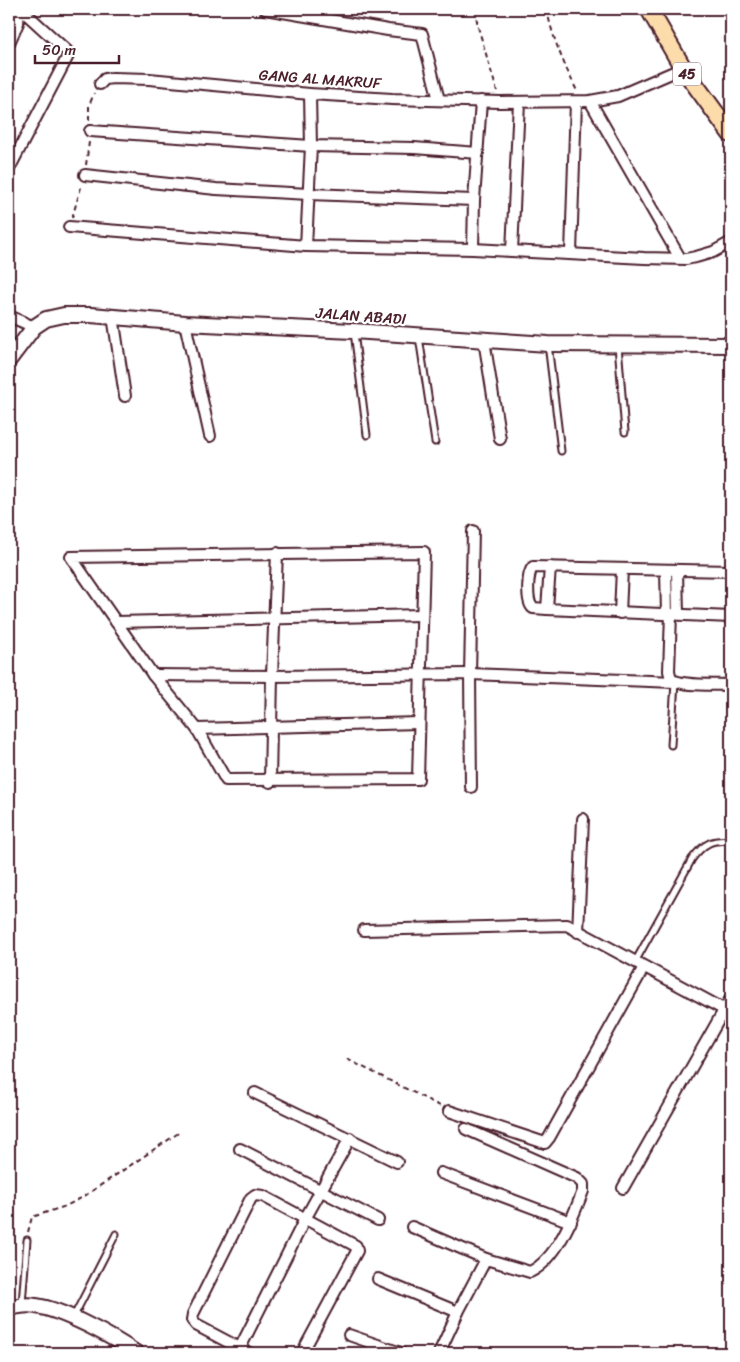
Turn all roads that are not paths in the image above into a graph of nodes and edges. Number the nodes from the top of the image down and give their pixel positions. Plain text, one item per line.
1 (20, 9) edge
2 (265, 9) edge
3 (649, 9) edge
4 (9, 43) edge
5 (683, 68) junction
6 (100, 84) road end
7 (310, 94) junction
8 (439, 100) junction
9 (481, 100) junction
10 (519, 102) junction
11 (582, 102) junction
12 (90, 131) road end
13 (731, 134) edge
14 (311, 146) junction
15 (478, 153) junction
16 (9, 169) edge
17 (85, 175) road end
18 (308, 194) junction
19 (474, 200) junction
20 (69, 227) road end
21 (731, 242) edge
22 (306, 246) junction
23 (473, 249) junction
24 (512, 251) junction
25 (571, 254) junction
26 (680, 258) junction
27 (9, 316) edge
28 (113, 316) junction
29 (185, 323) junction
30 (34, 327) junction
31 (354, 331) junction
32 (419, 336) junction
33 (484, 340) junction
34 (548, 344) junction
35 (618, 345) junction
36 (731, 345) edge
37 (9, 360) edge
38 (125, 396) dead end
39 (625, 432) dead end
40 (367, 435) dead end
41 (210, 436) dead end
42 (500, 439) dead end
43 (436, 442) dead end
44 (560, 451) dead end
45 (473, 531) dead end
46 (277, 553) junction
47 (550, 567) junction
48 (622, 569) junction
49 (666, 570) junction
50 (677, 570) junction
51 (731, 572) edge
52 (547, 609) junction
53 (620, 613) junction
54 (672, 614) junction
55 (422, 615) junction
56 (731, 617) edge
57 (274, 618) junction
58 (116, 622) junction
59 (470, 674) junction
60 (153, 675) junction
61 (421, 675) junction
62 (272, 676) junction
63 (675, 682) junction
64 (731, 685) edge
65 (419, 723) junction
66 (271, 727) junction
67 (197, 729) junction
68 (671, 745) dead end
69 (270, 781) junction
70 (471, 787) dead end
71 (583, 819) dead end
72 (731, 841) edge
73 (364, 930) dead end
74 (578, 932) junction
75 (640, 965) junction
76 (731, 998) edge
77 (725, 1010) junction
78 (255, 1093) dead end
79 (449, 1111) road end
80 (466, 1129) dead end
81 (350, 1138) junction
82 (240, 1149) dead end
83 (397, 1162) dead end
84 (441, 1172) dead end
85 (622, 1188) dead end
86 (320, 1190) junction
87 (305, 1219) junction
88 (378, 1220) dead end
89 (571, 1222) junction
90 (412, 1227) dead end
91 (116, 1234) dead end
92 (27, 1240) road end
93 (486, 1259) junction
94 (378, 1279) dead end
95 (16, 1307) edge
96 (458, 1312) junction
97 (73, 1319) junction
98 (349, 1336) dead end
99 (242, 1351) edge
100 (136, 1353) edge
101 (302, 1353) edge
102 (401, 1353) edge
103 (439, 1353) edge

1 - 4 street
1 - 16 street
2 - 8 street
3 - 5 main road, 45
5 - 11 street, GANG AL MAKRUF
5 - 13 main road, 45
6 - 7 street, GANG AL MAKRUF
7 - 8 street, GANG AL MAKRUF
7 - 14 street
8 - 9 street, GANG AL MAKRUF
9 - 10 street, GANG AL MAKRUF
9 - 15 street
10 - 11 street, GANG AL MAKRUF
10 - 24 street
11 - 25 street
11 - 26 street
12 - 14 street
14 - 15 street
14 - 18 street
15 - 19 street
17 - 18 street
18 - 19 street
18 - 22 street
19 - 23 street
20 - 22 street
21 - 26 street
22 - 23 street
23 - 24 street
24 - 25 street
25 - 26 street
27 - 30 street
28 - 29 street, JALAN ABADI
28 - 30 street, JALAN ABADI
28 - 38 street
29 - 31 street, JALAN ABADI
29 - 41 street
30 - 37 street, JALAN ABADI
31 - 32 street, JALAN ABADI
31 - 40 lane
32 - 33 street, JALAN ABADI
32 - 43 lane
33 - 34 street, JALAN ABADI
33 - 42 street
34 - 35 street, JALAN ABADI
34 - 44 lane
35 - 36 street, JALAN ABADI
35 - 39 lane
45 - 59 street
46 - 55 street
46 - 57 street
46 - 58 street
47 - 48 street
47 - 52 street
47 - 52 street
48 - 49 street
48 - 53 street
49 - 50 street
49 - 54 street
50 - 51 street
50 - 54 street
52 - 53 street
53 - 54 street
54 - 56 street
54 - 63 street
55 - 57 street
55 - 61 street
57 - 58 street
57 - 62 street
58 - 60 street
59 - 61 street
59 - 63 street
59 - 70 street
60 - 62 street
60 - 67 street
61 - 62 street
61 - 65 street
62 - 66 street
63 - 64 street
63 - 68 lane
65 - 66 street
65 - 69 street
66 - 67 street
66 - 69 street
67 - 69 street
71 - 74 street
72 - 75 lane
73 - 74 street
74 - 75 street
75 - 77 street
75 - 79 street
76 - 77 street
77 - 85 street
78 - 81 street
80 - 89 street
81 - 83 street
81 - 86 street
82 - 86 street
84 - 89 street
86 - 87 street
86 - 88 street
87 - 99 street
87 - 99 street
87 - 101 street
89 - 93 street
90 - 93 street
91 - 97 lane
92 - 95 lane
93 - 96 street
94 - 96 street
95 - 97 street
96 - 103 street
97 - 100 street
98 - 102 street

